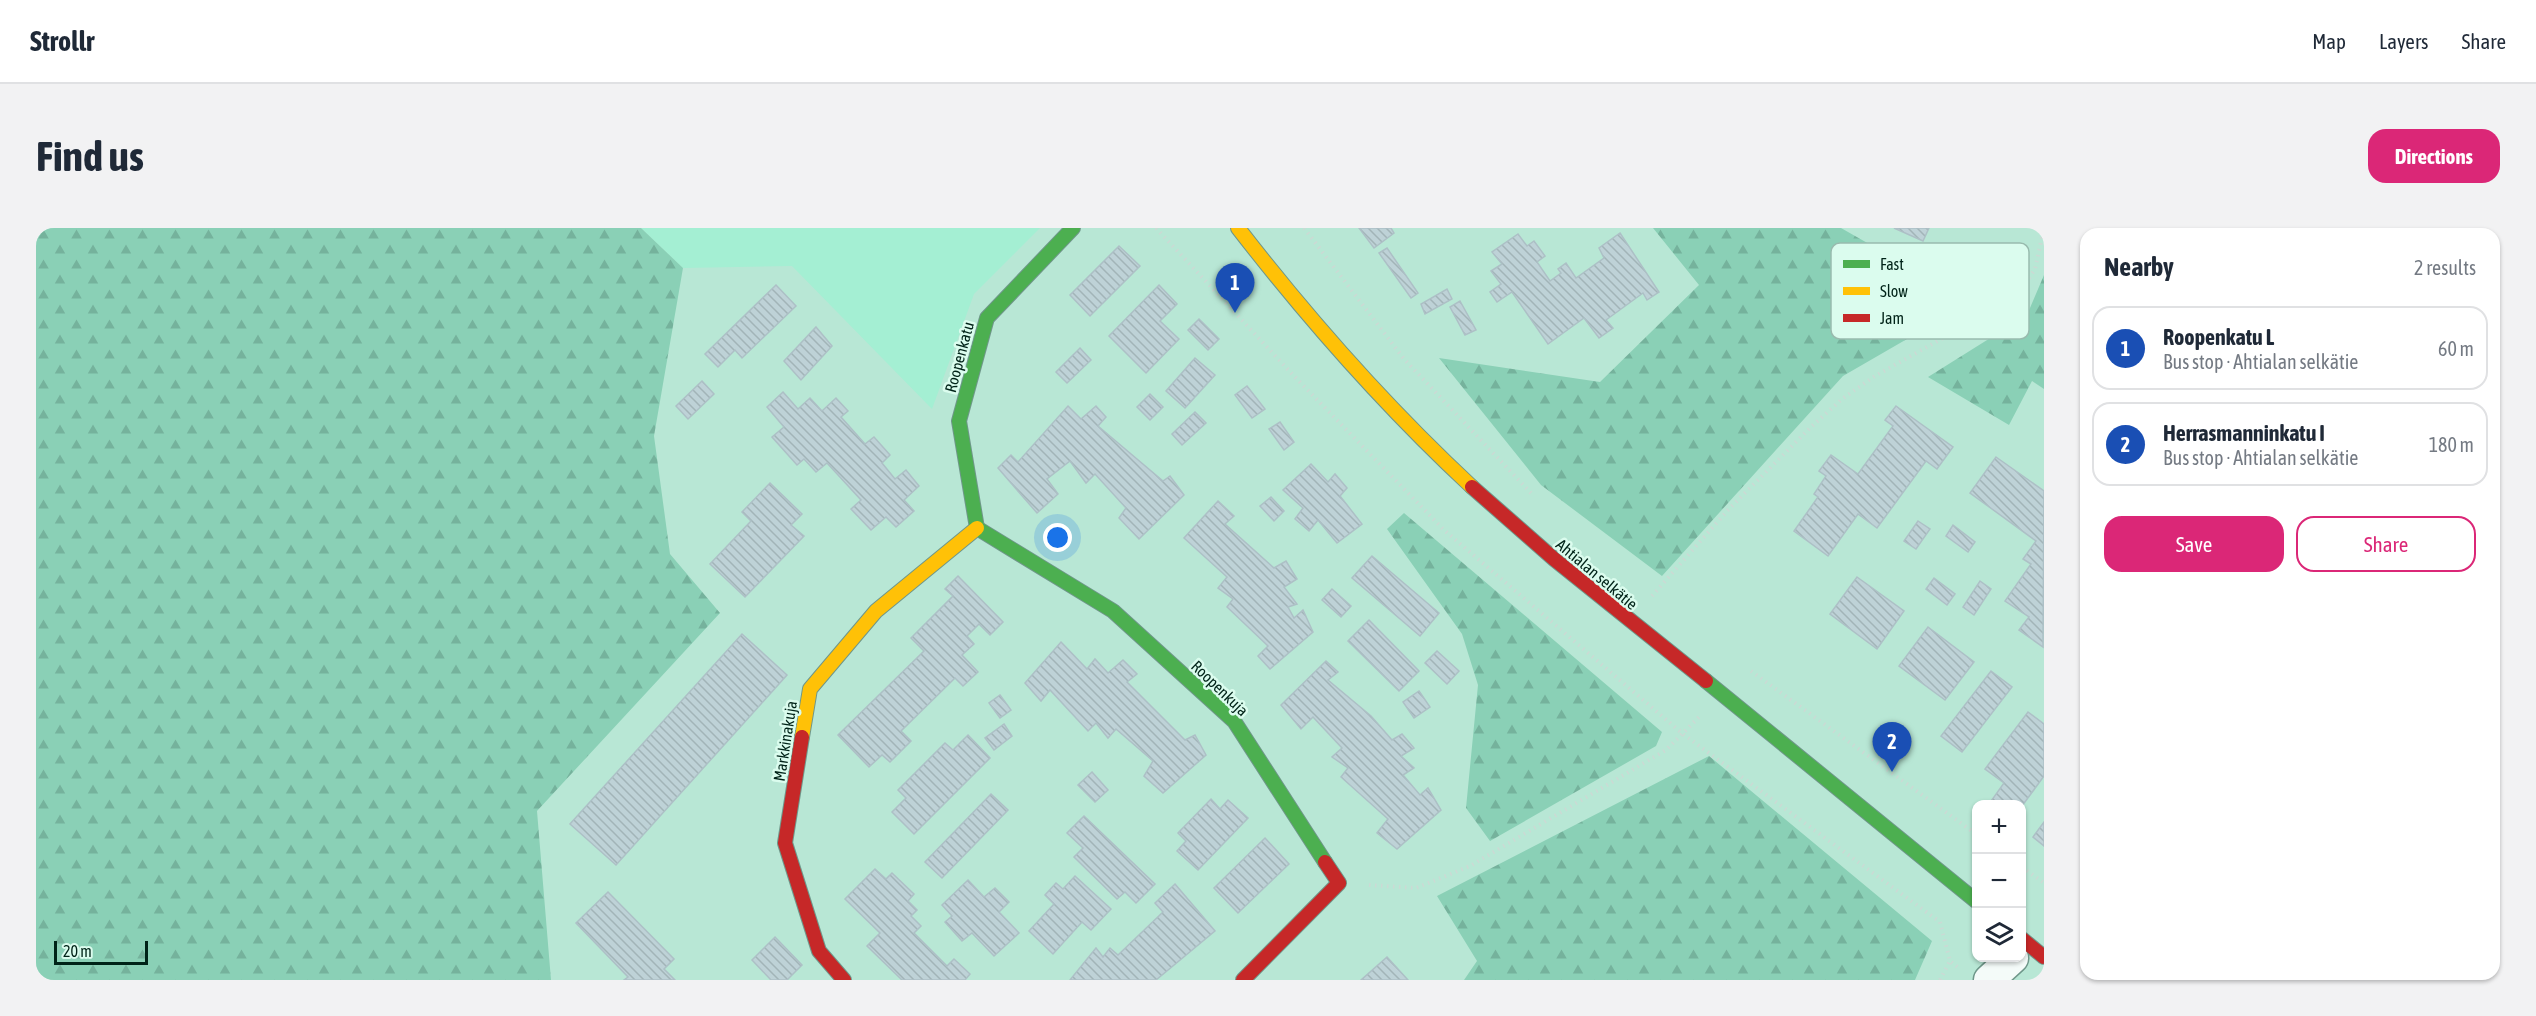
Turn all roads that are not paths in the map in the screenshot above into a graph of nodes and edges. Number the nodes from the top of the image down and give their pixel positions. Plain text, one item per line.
1 (1073, 228) edge
2 (1238, 228) edge
3 (977, 528) junction
4 (1972, 897) edge
5 (2029, 946) edge
6 (1977, 977) edge
7 (844, 980) edge
8 (1243, 980) edge

1 - 3 street, Roopenkatu
2 - 4 street, Ahtialan selkätie
3 - 7 street, Markkinakuja
3 - 8 street, Roopenkuja
5 - 6 street

